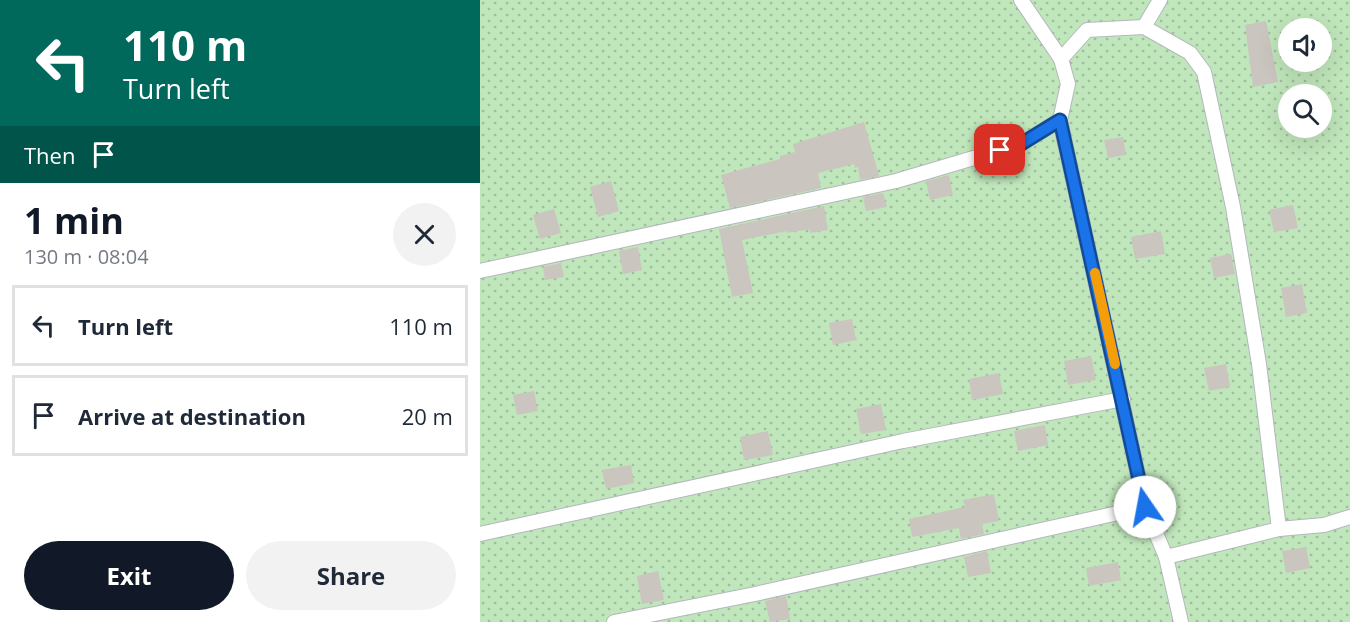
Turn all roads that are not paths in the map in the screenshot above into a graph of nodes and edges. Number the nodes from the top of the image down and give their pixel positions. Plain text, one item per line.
1 (1021, 0) edge
2 (1160, 0) edge
3 (1144, 27) junction
4 (1060, 59) junction
5 (1060, 120) junction
6 (480, 271) edge
7 (1123, 399) junction
8 (1145, 507) junction
9 (1350, 517) edge
10 (1279, 529) junction
11 (480, 534) edge
12 (1166, 557) junction
13 (614, 622) edge
14 (1180, 622) edge

1 - 4 lane
2 - 3 lane
3 - 4 lane
3 - 10 lane
4 - 5 lane
5 - 6 lane
5 - 7 lane
7 - 8 lane
7 - 11 lane
8 - 12 lane
8 - 13 lane
9 - 10 lane
10 - 12 lane
12 - 14 lane

